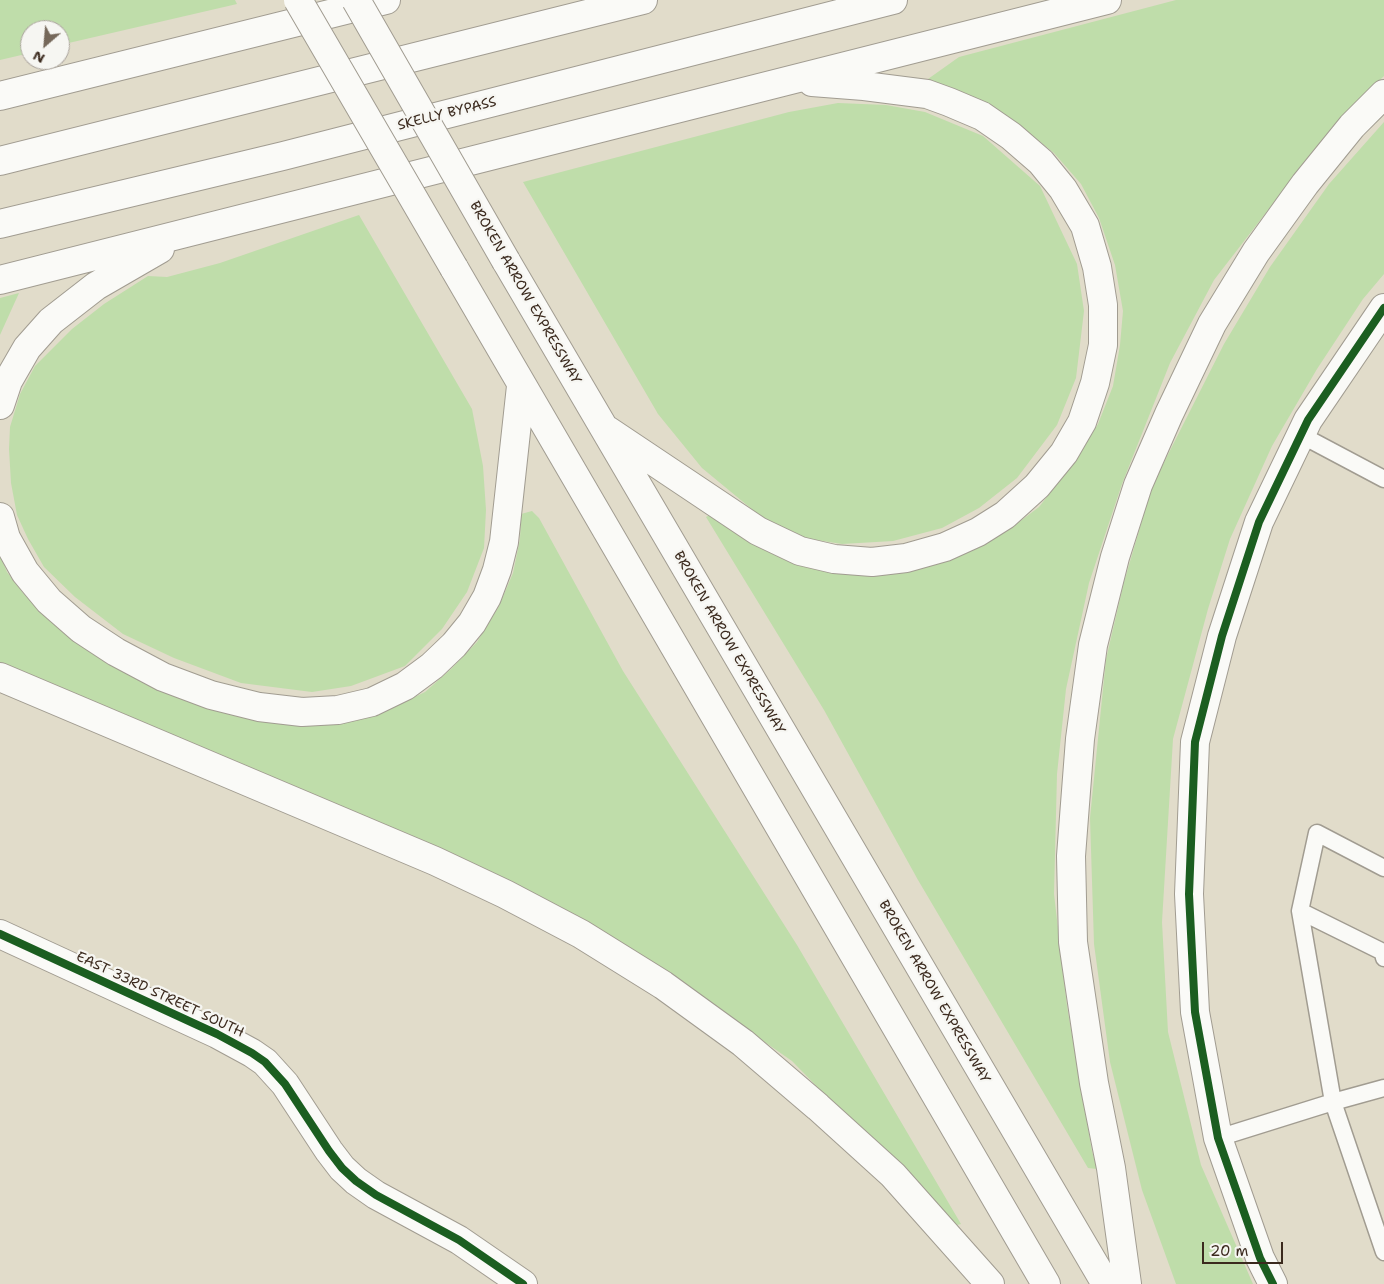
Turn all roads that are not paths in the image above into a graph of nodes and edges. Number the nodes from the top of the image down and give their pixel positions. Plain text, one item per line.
1 (298, 0) edge
2 (356, 0) edge
3 (386, 0) edge
4 (643, 0) edge
5 (893, 0) edge
6 (1107, 0) edge
7 (788, 81) junction
8 (1384, 94) edge
9 (0, 96) edge
10 (0, 161) edge
11 (0, 224) edge
12 (185, 234) junction
13 (0, 280) edge
14 (1384, 308) edge
15 (521, 386) junction
16 (0, 404) edge
17 (601, 426) junction
18 (1301, 435) junction
19 (1384, 479) edge
20 (0, 517) edge
21 (0, 677) edge
22 (1384, 868) edge
23 (1300, 911) junction
24 (0, 934) edge
25 (1384, 958) edge
26 (1384, 1088) edge
27 (1333, 1102) junction
28 (1218, 1138) junction
29 (1384, 1252) edge
30 (524, 1284) edge
31 (990, 1284) edge
32 (1046, 1284) edge
33 (1106, 1284) edge
34 (1127, 1284) edge
35 (1273, 1284) edge

1 - 15 main road, bridge
2 - 17 main road, BROKEN ARROW EXPRESSWAY, bridge
3 - 9 main road
4 - 10 main road
5 - 11 main road, SKELLY BYPASS
6 - 7 main road
7 - 12 main road
7 - 17 main road
8 - 34 main road
12 - 13 main road
12 - 16 main road
14 - 18 main road
15 - 20 main road
15 - 32 main road
17 - 33 main road, BROKEN ARROW EXPRESSWAY
18 - 19 lane
18 - 28 main road
21 - 31 main road
22 - 23 lane
23 - 25 lane
23 - 27 lane
24 - 30 main road, EAST 33RD STREET SOUTH
26 - 27 lane
27 - 28 lane
27 - 29 lane
28 - 35 main road

